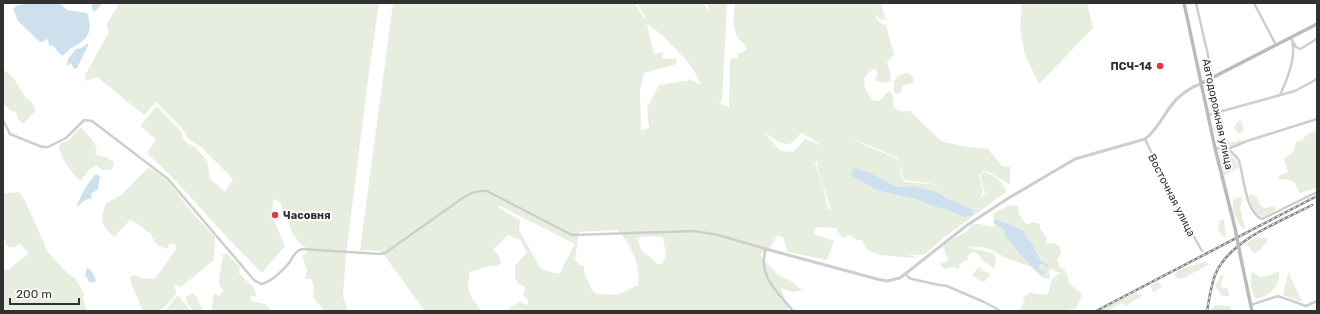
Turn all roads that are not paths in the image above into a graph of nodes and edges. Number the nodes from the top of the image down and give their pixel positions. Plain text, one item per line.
1 (1184, 3) edge
2 (1196, 3) edge
3 (1254, 3) edge
4 (1317, 24) edge
5 (1292, 39) junction
6 (1317, 39) edge
7 (1276, 45) junction
8 (1213, 78) junction
9 (1317, 79) edge
10 (1202, 84) junction
11 (1280, 95) junction
12 (1208, 115) junction
13 (1317, 119) edge
14 (3, 120) edge
15 (1145, 139) junction
16 (1215, 148) junction
17 (1228, 149) junction
18 (1317, 192) edge
19 (766, 249) junction
20 (1202, 251) dead end
21 (906, 274) junction
22 (1317, 301) edge
23 (1251, 304) junction
24 (793, 311) edge
25 (1001, 311) edge
26 (1252, 311) edge

1 - 10 main road, Автодорожная улица
2 - 8 street, Автодорожная улица
3 - 7 street
4 - 5 main road
5 - 6 street
5 - 7 main road
5 - 11 street
7 - 8 main road
8 - 10 main road
9 - 11 street
10 - 12 main road, Автодорожная улица
10 - 15 street
11 - 12 street
12 - 16 main road, Автодорожная улица
13 - 17 street
14 - 19 street
15 - 20 street, Восточная улица
15 - 21 street
16 - 17 street
16 - 23 main road, Автодорожная улица, bridge
17 - 18 street
19 - 21 street
19 - 24 street
21 - 25 street
22 - 23 street
23 - 26 main road, Автодорожная улица

